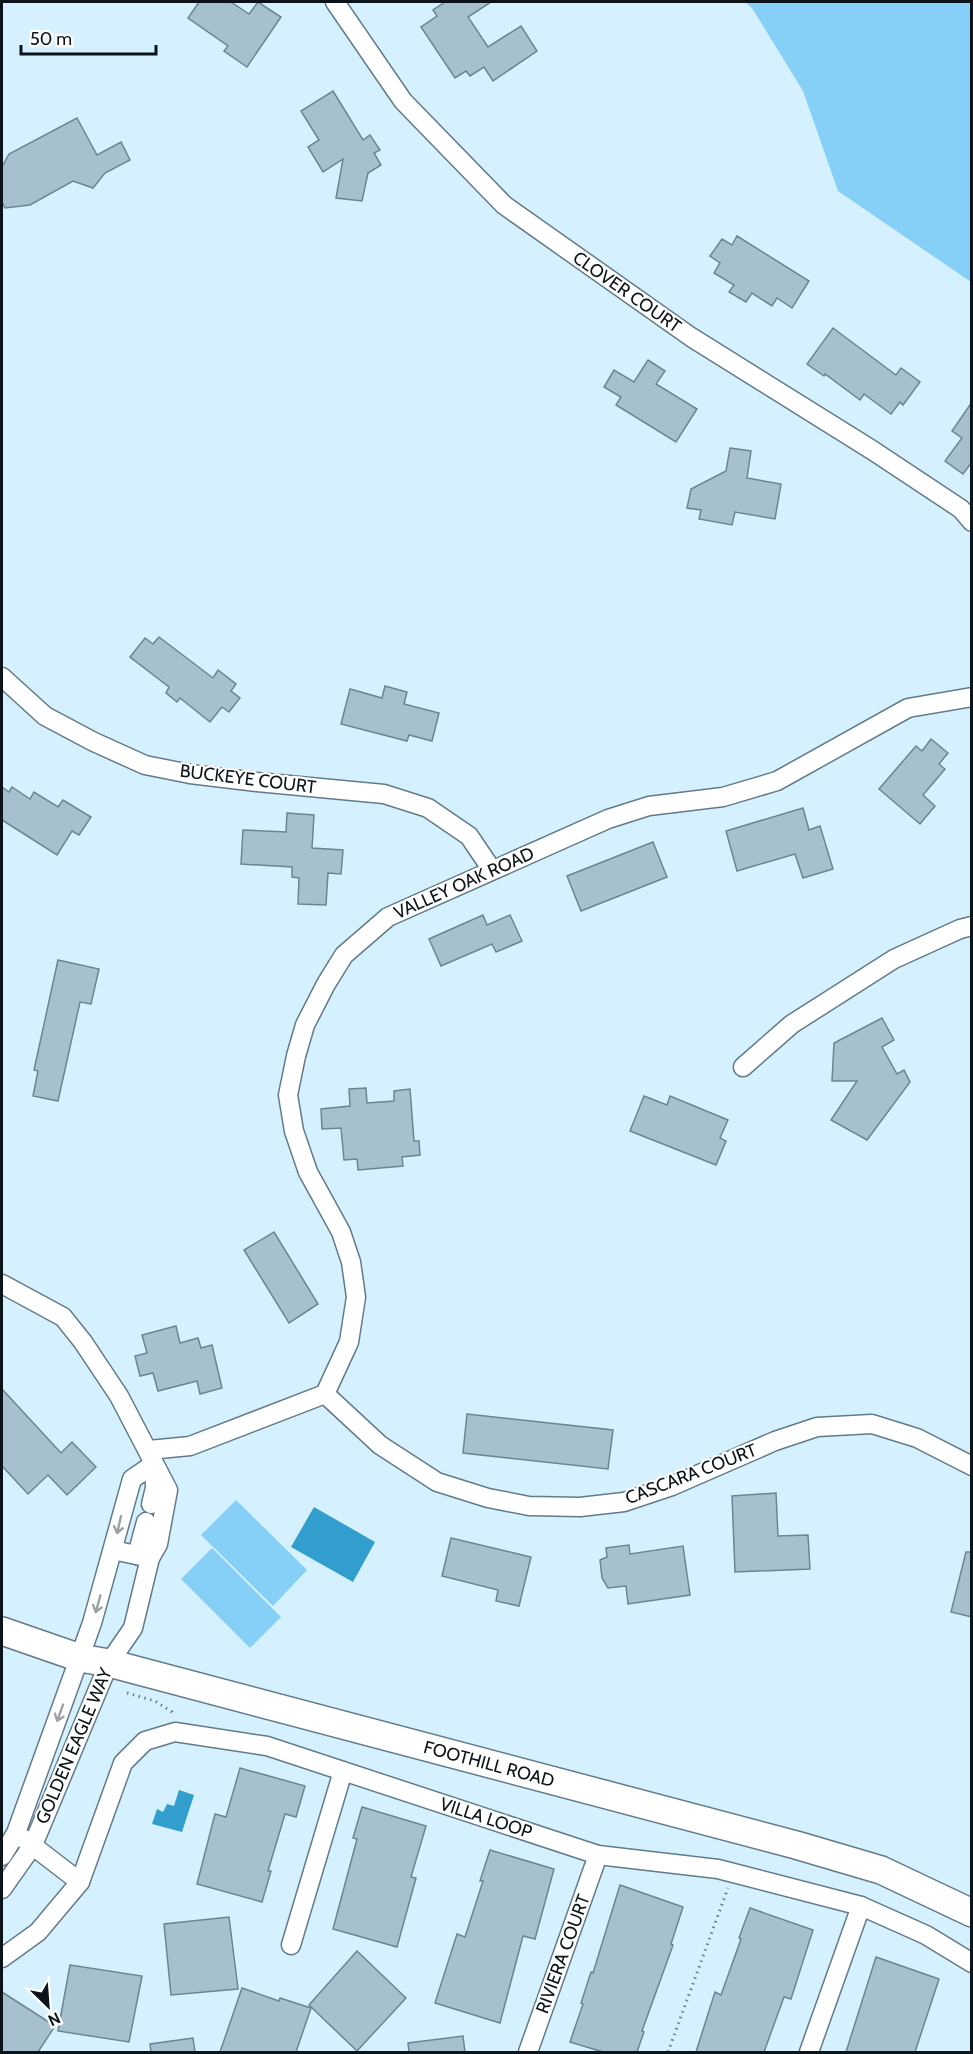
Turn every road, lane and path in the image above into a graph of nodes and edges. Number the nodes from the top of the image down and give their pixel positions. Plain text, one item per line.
1 (335, 2) edge
2 (972, 522) edge
3 (2, 677) edge
4 (972, 697) edge
5 (492, 870) junction
6 (972, 926) edge
7 (742, 1067) dead end
8 (2, 1284) edge
9 (325, 1394) junction
10 (151, 1457) junction
11 (972, 1466) edge
12 (150, 1504) dead end
13 (146, 1522) dead end
14 (113, 1550) junction
15 (144, 1556) junction
16 (2, 1631) edge
17 (81, 1658) junction
18 (109, 1663) junction
19 (127, 1694) dead end
20 (180, 1733) junction
21 (343, 1771) junction
22 (15, 1833) junction
23 (33, 1845) junction
24 (598, 1855) junction
25 (2, 1856) edge
26 (733, 1873) junction
27 (80, 1882) junction
28 (2, 1888) edge
29 (861, 1906) junction
30 (972, 1913) edge
31 (291, 1945) dead end
32 (2, 1958) edge
33 (972, 1963) edge
34 (528, 2052) edge
35 (668, 2052) edge
36 (809, 2052) edge

1 - 2 street, CLOVER COURT
3 - 5 street, BUCKEYE COURT
4 - 5 street, VALLEY OAK ROAD
5 - 9 street, VALLEY OAK ROAD
6 - 7 street
8 - 10 street, GOLDEN EAGLE WAY
9 - 10 street
9 - 11 street, CASCARA COURT
10 - 12 street
10 -> 14 street, GOLDEN EAGLE WAY
10 - 15 street, GOLDEN EAGLE WAY
13 - 15 street, GOLDEN EAGLE WAY
14 - 15 street
14 -> 17 street, GOLDEN EAGLE WAY
15 - 18 street, GOLDEN EAGLE WAY
16 - 17 main road, FOOTHILL ROAD
17 - 18 main road, FOOTHILL ROAD
17 -> 22 street, GOLDEN EAGLE WAY
18 - 23 street, GOLDEN EAGLE WAY
18 - 30 main road, FOOTHILL ROAD
19 - 20 path
20 - 21 street, VILLA LOOP
20 - 27 street, VILLA LOOP
21 - 24 street, VILLA LOOP
21 - 31 street
22 - 23 street
22 - 25 street, GOLDEN EAGLE WAY
23 - 27 street
23 - 28 street, GOLDEN EAGLE WAY
24 - 26 street, VILLA LOOP
24 - 34 street, RIVIERA COURT
26 - 29 street, VILLA LOOP
26 - 35 path
27 - 32 street, VILLA LOOP
29 - 33 street, VILLA LOOP
29 - 36 street

